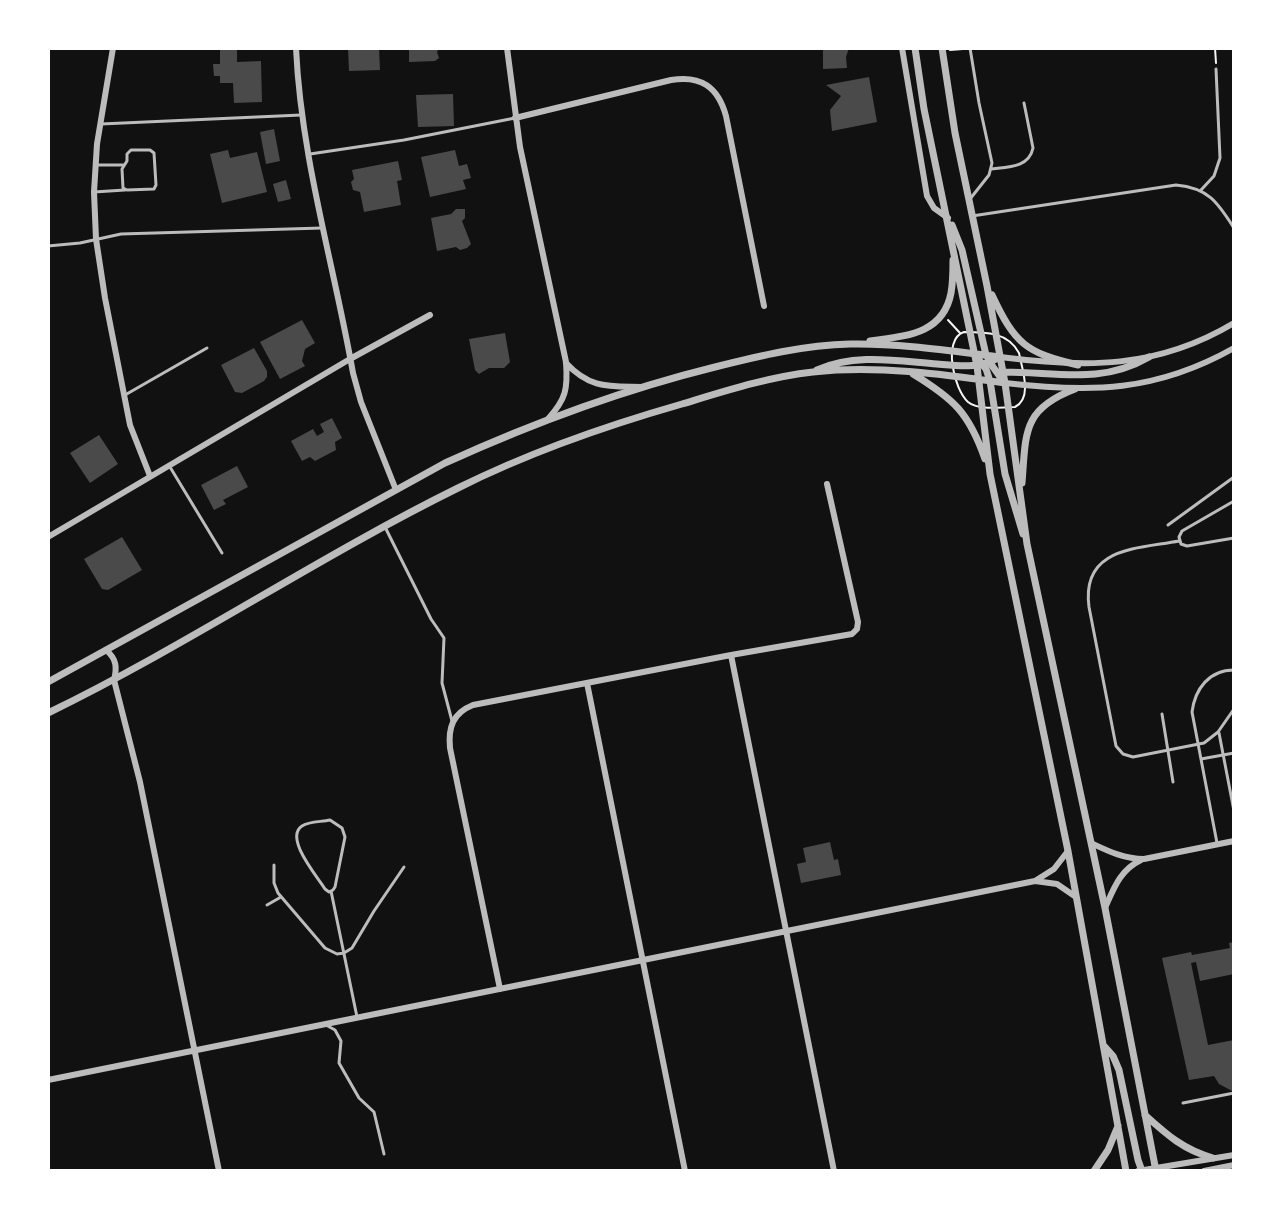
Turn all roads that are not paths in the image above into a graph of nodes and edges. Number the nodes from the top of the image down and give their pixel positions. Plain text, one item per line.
1 (113, 48) edge
2 (296, 48) edge
3 (507, 48) edge
4 (902, 48) edge
5 (915, 48) edge
6 (942, 48) edge
7 (970, 48) edge
8 (1216, 69) road end
9 (1024, 103) dead end
10 (301, 115) junction
11 (515, 118) junction
12 (99, 124) junction
13 (309, 154) junction
14 (95, 165) junction
15 (124, 165) junction
16 (991, 169) junction
17 (126, 190) junction
18 (1201, 190) junction
19 (94, 192) junction
20 (969, 200) junction
21 (972, 216) junction
22 (948, 218) junction
23 (323, 228) junction
24 (1234, 228) edge
25 (96, 239) junction
26 (48, 246) edge
27 (954, 252) junction
28 (987, 286) junction
29 (764, 306) dead end
30 (430, 315) dead end
31 (1234, 323) edge
32 (850, 344) junction
33 (207, 348) dead end
34 (1234, 348) edge
35 (974, 354) junction
36 (1000, 357) junction
37 (1149, 357) junction
38 (350, 358) junction
39 (566, 362) junction
40 (984, 362) junction
41 (1078, 364) junction
42 (812, 372) junction
43 (910, 373) junction
44 (994, 375) junction
45 (978, 379) junction
46 (1005, 383) junction
47 (642, 387) junction
48 (1075, 389) junction
49 (124, 396) junction
50 (548, 419) junction
51 (169, 465) junction
52 (990, 474) junction
53 (150, 476) junction
54 (1234, 477) edge
55 (827, 484) dead end
56 (396, 490) junction
57 (1021, 495) junction
58 (1234, 501) edge
59 (1168, 525) dead end
60 (385, 527) junction
61 (48, 537) edge
62 (1234, 538) edge
63 (1179, 541) junction
64 (1027, 544) junction
65 (222, 553) dead end
66 (106, 650) junction
67 (731, 655) junction
68 (1234, 669) edge
69 (114, 680) junction
70 (48, 682) edge
71 (587, 683) junction
72 (1234, 709) edge
73 (48, 713) edge
74 (1162, 714) dead end
75 (452, 721) junction
76 (1218, 732) junction
77 (1198, 745) junction
78 (1168, 750) junction
79 (1234, 753) edge
80 (1223, 755) junction
81 (1201, 759) junction
82 (1173, 782) dead end
83 (1234, 811) edge
84 (1234, 841) edge
85 (1090, 843) junction
86 (1217, 844) junction
87 (1068, 851) junction
88 (1144, 859) junction
89 (274, 865) dead end
90 (404, 867) dead end
91 (1035, 881) junction
92 (331, 891) junction
93 (281, 897) junction
94 (1076, 897) junction
95 (267, 905) dead end
96 (1105, 908) junction
97 (786, 931) junction
98 (344, 953) junction
99 (642, 960) junction
100 (500, 989) junction
101 (357, 1017) junction
102 (325, 1024) junction
103 (1104, 1046) junction
104 (195, 1050) junction
105 (48, 1080) edge
106 (1234, 1093) edge
107 (1183, 1102) dead end
108 (1145, 1115) junction
109 (1118, 1126) junction
110 (384, 1154) dead end
111 (1234, 1155) edge
112 (1213, 1158) junction
113 (1234, 1165) edge
114 (1156, 1170) edge
115 (219, 1171) edge
116 (685, 1171) edge
117 (834, 1171) edge
118 (1094, 1171) edge
119 (1126, 1171) edge
120 (1141, 1171) edge
121 (1204, 1171) edge

1 - 12 street
2 - 10 street
3 - 11 street
4 - 22 street
5 - 22 street
6 - 20 street
7 - 16 lane
8 - 18 lane
9 - 16 lane
10 - 12 lane
10 - 13 street
11 - 13 lane
11 - 29 street
11 - 39 street
12 - 14 street
13 - 23 street
14 - 15 lane
14 - 19 street
15 - 17 lane
15 - 17 lane
16 - 20 lane
17 - 19 lane
18 - 21 lane
18 - 24 lane
19 - 25 street
20 - 21 street
21 - 28 street
22 - 27 street
22 - 40 street
23 - 25 lane
23 - 38 street
25 - 26 lane
25 - 49 street
27 - 32 street
27 - 35 street
28 - 36 street
28 - 41 street
30 - 38 street
31 - 37 street
32 - 35 street
32 - 47 street
33 - 49 lane
34 - 48 street
35 - 40 street
35 - 40 street
36 - 40 street
36 - 41 street
36 - 44 street
37 - 41 street
37 - 44 street
38 - 51 street
38 - 56 street
39 - 47 street
39 - 50 street
40 - 42 street
40 - 44 street
40 - 45 street
42 - 43 street
42 - 60 street
43 - 45 street
43 - 52 street
44 - 45 street
44 - 46 street
44 - 46 street
44 - 64 street
45 - 52 street
46 - 48 street
46 - 57 street
47 - 50 street
48 - 57 street
49 - 53 street
50 - 56 street
51 - 53 street
51 - 65 lane
52 - 87 street
53 - 61 street
54 - 59 lane
55 - 67 street
56 - 66 street
57 - 64 street
58 - 63 lane
60 - 69 street
60 - 75 lane
62 - 63 lane
63 - 78 lane
64 - 85 street
66 - 69 street
66 - 70 street
67 - 71 street
67 - 97 street
68 - 77 lane
69 - 73 street
69 - 104 street
71 - 75 street
71 - 99 street
72 - 76 lane
74 - 78 lane
75 - 100 street
76 - 77 lane
76 - 80 lane
77 - 78 lane
77 - 81 lane
78 - 82 lane
79 - 80 lane
80 - 81 lane
80 - 83 lane
81 - 86 lane
84 - 86 street
85 - 88 street
85 - 96 street
86 - 88 street
87 - 91 street
87 - 94 street
88 - 96 street
89 - 93 lane
90 - 98 lane
91 - 94 street
91 - 97 street
92 - 92 lane
92 - 98 lane
93 - 95 lane
93 - 98 lane
94 - 103 street
96 - 108 street
97 - 99 street
97 - 117 street
98 - 101 lane
99 - 100 street
99 - 116 street
100 - 101 street
101 - 102 street
102 - 104 street
102 - 110 lane
103 - 109 street
103 - 120 street
104 - 105 street
104 - 115 street
106 - 107 lane
108 - 112 street
108 - 114 street
109 - 118 street
109 - 119 street
111 - 112 street
112 - 114 street
113 - 121 street
114 - 120 street

